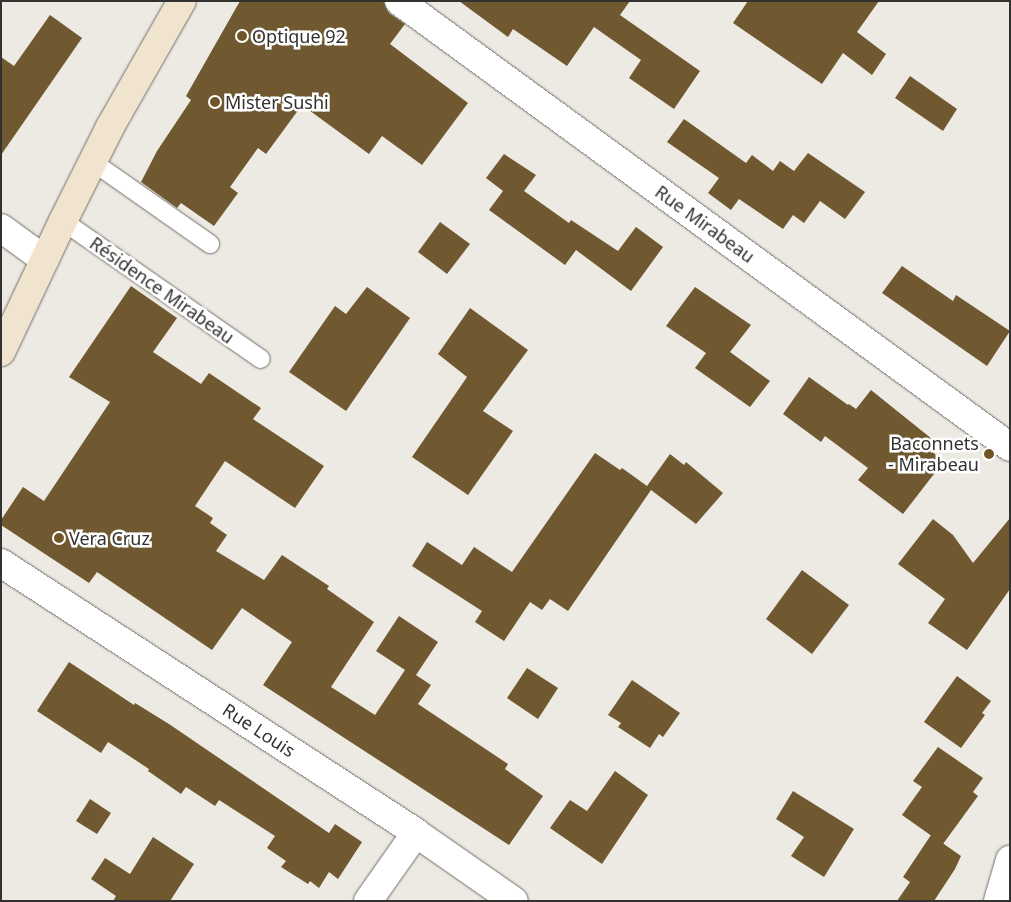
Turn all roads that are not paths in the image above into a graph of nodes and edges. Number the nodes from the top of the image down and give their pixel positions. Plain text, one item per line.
1 (182, 1) edge
2 (400, 1) edge
3 (93, 162) junction
4 (63, 221) junction
5 (1, 228) edge
6 (210, 244) dead end
7 (45, 260) junction
8 (1, 352) edge
9 (261, 359) dead end
10 (1010, 447) edge
11 (1, 563) edge
12 (416, 833) junction
13 (1010, 860) edge
14 (368, 901) edge
15 (514, 901) edge
16 (998, 901) edge

1 - 3 street
2 - 10 street, Rue Mirabeau
3 - 4 street
3 - 6 lane
4 - 7 street
4 - 9 lane, Résidence Mirabeau
5 - 7 street
7 - 8 street
11 - 12 street, Rue Louis
12 - 14 street
12 - 15 street, Rue Louis
13 - 16 street

